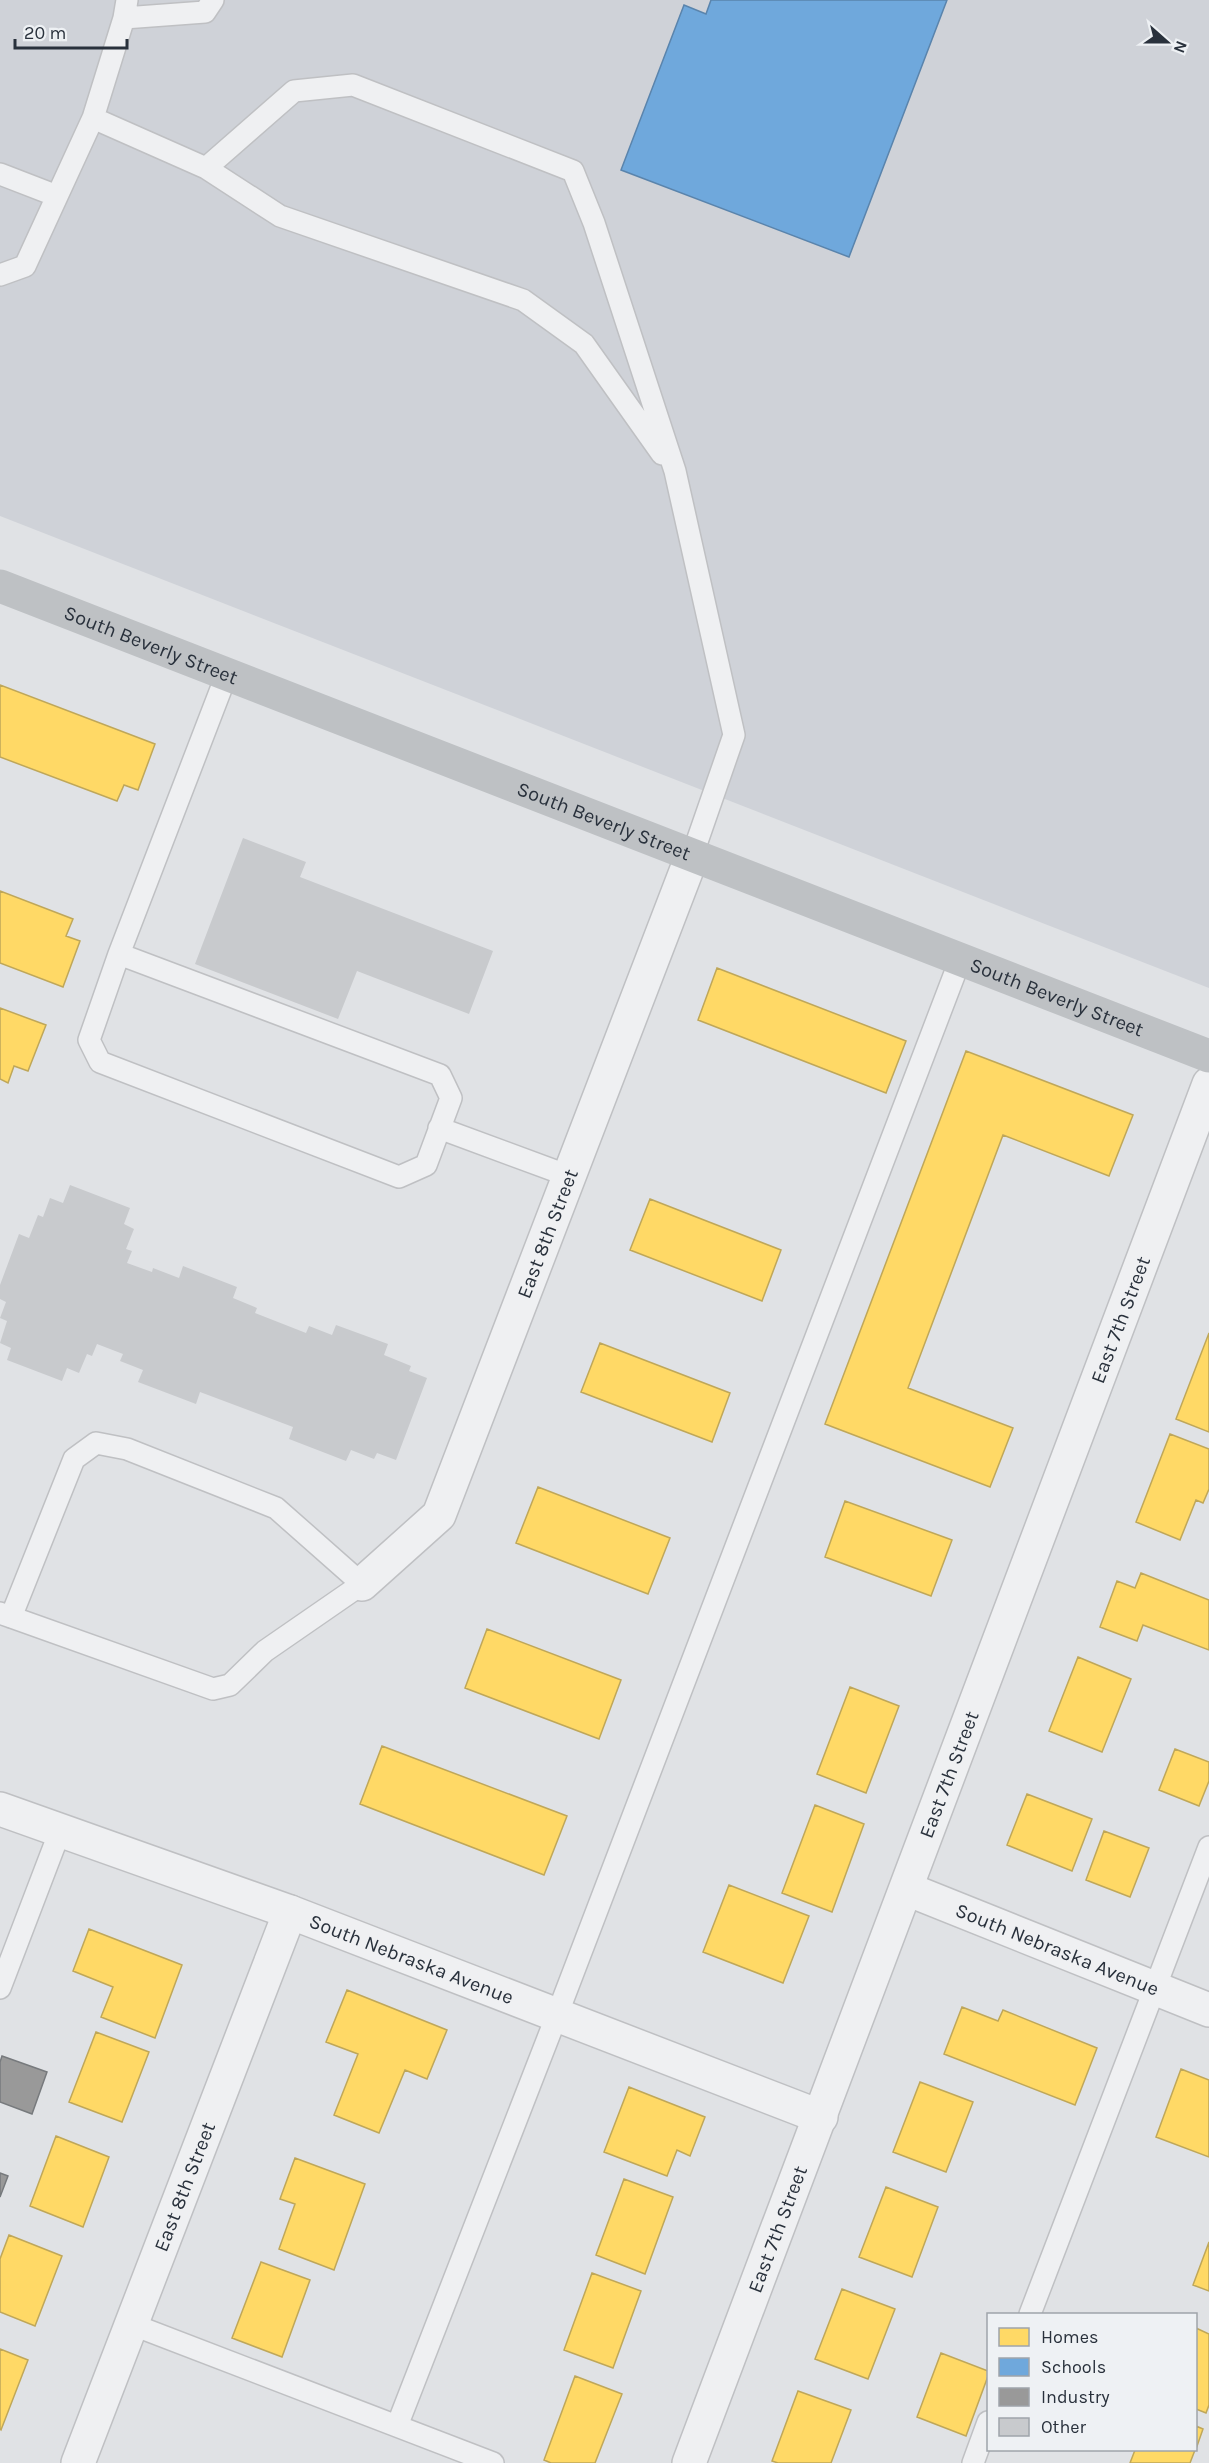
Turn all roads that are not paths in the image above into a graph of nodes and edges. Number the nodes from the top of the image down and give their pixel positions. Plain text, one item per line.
1 (213, 0) edge
2 (125, 9) edge
3 (93, 118) junction
4 (206, 168) junction
5 (0, 174) edge
6 (57, 196) junction
7 (0, 275) edge
8 (675, 471) junction
9 (0, 586) edge
10 (226, 676) junction
11 (692, 856) junction
12 (119, 954) junction
13 (960, 960) junction
14 (1209, 1056) edge
15 (1209, 1084) edge
16 (440, 1128) junction
17 (569, 1176) junction
18 (362, 1584) junction
19 (6, 1615) edge
20 (0, 1809) edge
21 (60, 1831) junction
22 (1209, 1847) edge
23 (907, 1889) junction
24 (290, 1912) junction
25 (0, 1988) edge
26 (1155, 1988) junction
27 (1209, 2010) edge
28 (557, 2015) junction
29 (821, 2117) junction
30 (1030, 2313) edge
31 (132, 2324) junction
32 (987, 2425) edge
33 (397, 2426) junction
34 (78, 2463) edge
35 (493, 2463) edge
36 (689, 2463) edge
37 (973, 2463) edge

1 - 2 lane
2 - 3 lane
3 - 4 lane
3 - 6 lane
4 - 8 lane
4 - 8 lane
5 - 6 lane
6 - 7 lane
8 - 11 lane
9 - 10 main road, South Beverly Street
10 - 11 main road, South Beverly Street
10 - 12 lane
11 - 13 main road, South Beverly Street
11 - 17 street, East 8th Street
12 - 16 lane
12 - 16 lane
13 - 14 main road, South Beverly Street
13 - 28 lane
15 - 23 street, East 7th Street
16 - 17 lane
17 - 18 street, East 8th Street
18 - 19 lane
18 - 19 lane
20 - 21 street, South Nebraska Avenue
21 - 24 street, South Nebraska Avenue
21 - 25 lane
22 - 26 lane
23 - 26 street, South Nebraska Avenue
23 - 29 street, East 7th Street
24 - 28 street, South Nebraska Avenue
24 - 31 street, East 8th Street
26 - 27 street, South Nebraska Avenue
26 - 30 lane
28 - 29 street, South Nebraska Avenue
28 - 33 lane
29 - 36 street, East 7th Street
31 - 33 lane
31 - 34 street, East 8th Street
32 - 37 lane
33 - 35 lane

